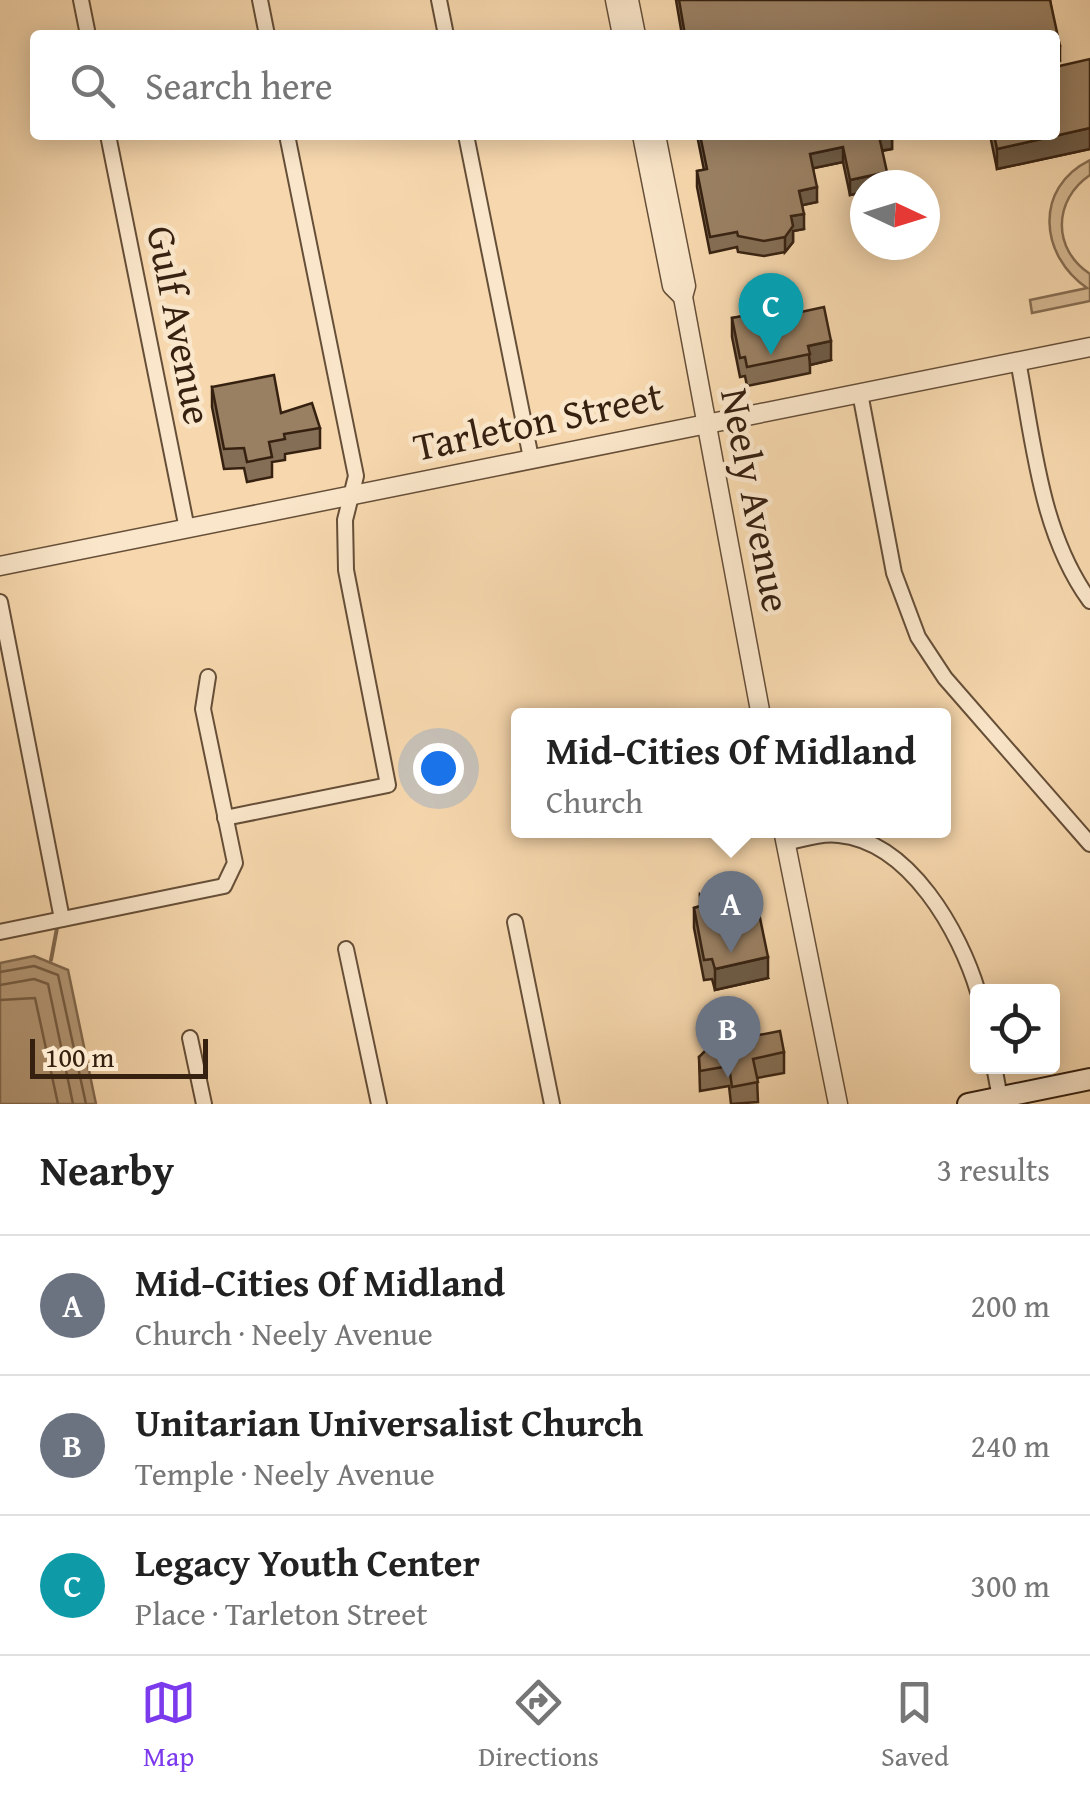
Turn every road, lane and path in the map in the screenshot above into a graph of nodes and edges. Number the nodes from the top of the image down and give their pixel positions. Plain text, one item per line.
1 (82, 0) edge
2 (260, 0) edge
3 (439, 0) edge
4 (615, 0) edge
5 (629, 0) edge
6 (87, 30) edge
7 (266, 30) edge
8 (445, 30) edge
9 (621, 30) edge
10 (635, 30) edge
11 (109, 140) edge
12 (288, 140) edge
13 (467, 140) edge
14 (643, 140) edge
15 (657, 140) edge
16 (683, 297) junction
17 (1090, 347) edge
18 (1018, 362) junction
19 (860, 393) junction
20 (704, 423) junction
21 (532, 458) junction
22 (352, 495) junction
23 (187, 528) junction
24 (0, 566) edge
25 (1090, 601) edge
26 (0, 602) edge
27 (208, 677) dead end
28 (759, 708) edge
29 (225, 818) junction
30 (784, 838) edge
31 (853, 838) edge
32 (1090, 844) edge
33 (62, 919) junction
34 (515, 922) dead end
35 (0, 932) edge
36 (346, 949) dead end
37 (975, 984) edge
38 (190, 1038) dead end
39 (996, 1074) edge
40 (1090, 1079) edge
41 (1000, 1098) junction
42 (204, 1104) edge
43 (379, 1104) edge
44 (552, 1104) edge
45 (838, 1104) edge
46 (968, 1104) edge

1 - 6 street
2 - 7 street
3 - 8 street
4 - 9 street
5 - 10 street
11 - 23 street, Gulf Avenue
12 - 22 street
13 - 21 street
14 - 16 street, Neely Avenue
15 - 16 street, Neely Avenue
16 - 20 street, Neely Avenue
17 - 18 street, Tarleton Street
18 - 19 street, Tarleton Street
18 - 25 street
19 - 20 street, Tarleton Street
19 - 32 street
20 - 21 street, Tarleton Street
20 - 28 street, Neely Avenue
21 - 22 street, Tarleton Street
22 - 23 street, Tarleton Street
22 - 29 street
23 - 24 street, Tarleton Street
26 - 33 street
27 - 29 street
29 - 33 street
30 - 45 street
31 - 37 street
33 - 35 street
34 - 44 street
36 - 43 street
38 - 42 street
39 - 41 street
40 - 41 main road
41 - 46 main road

